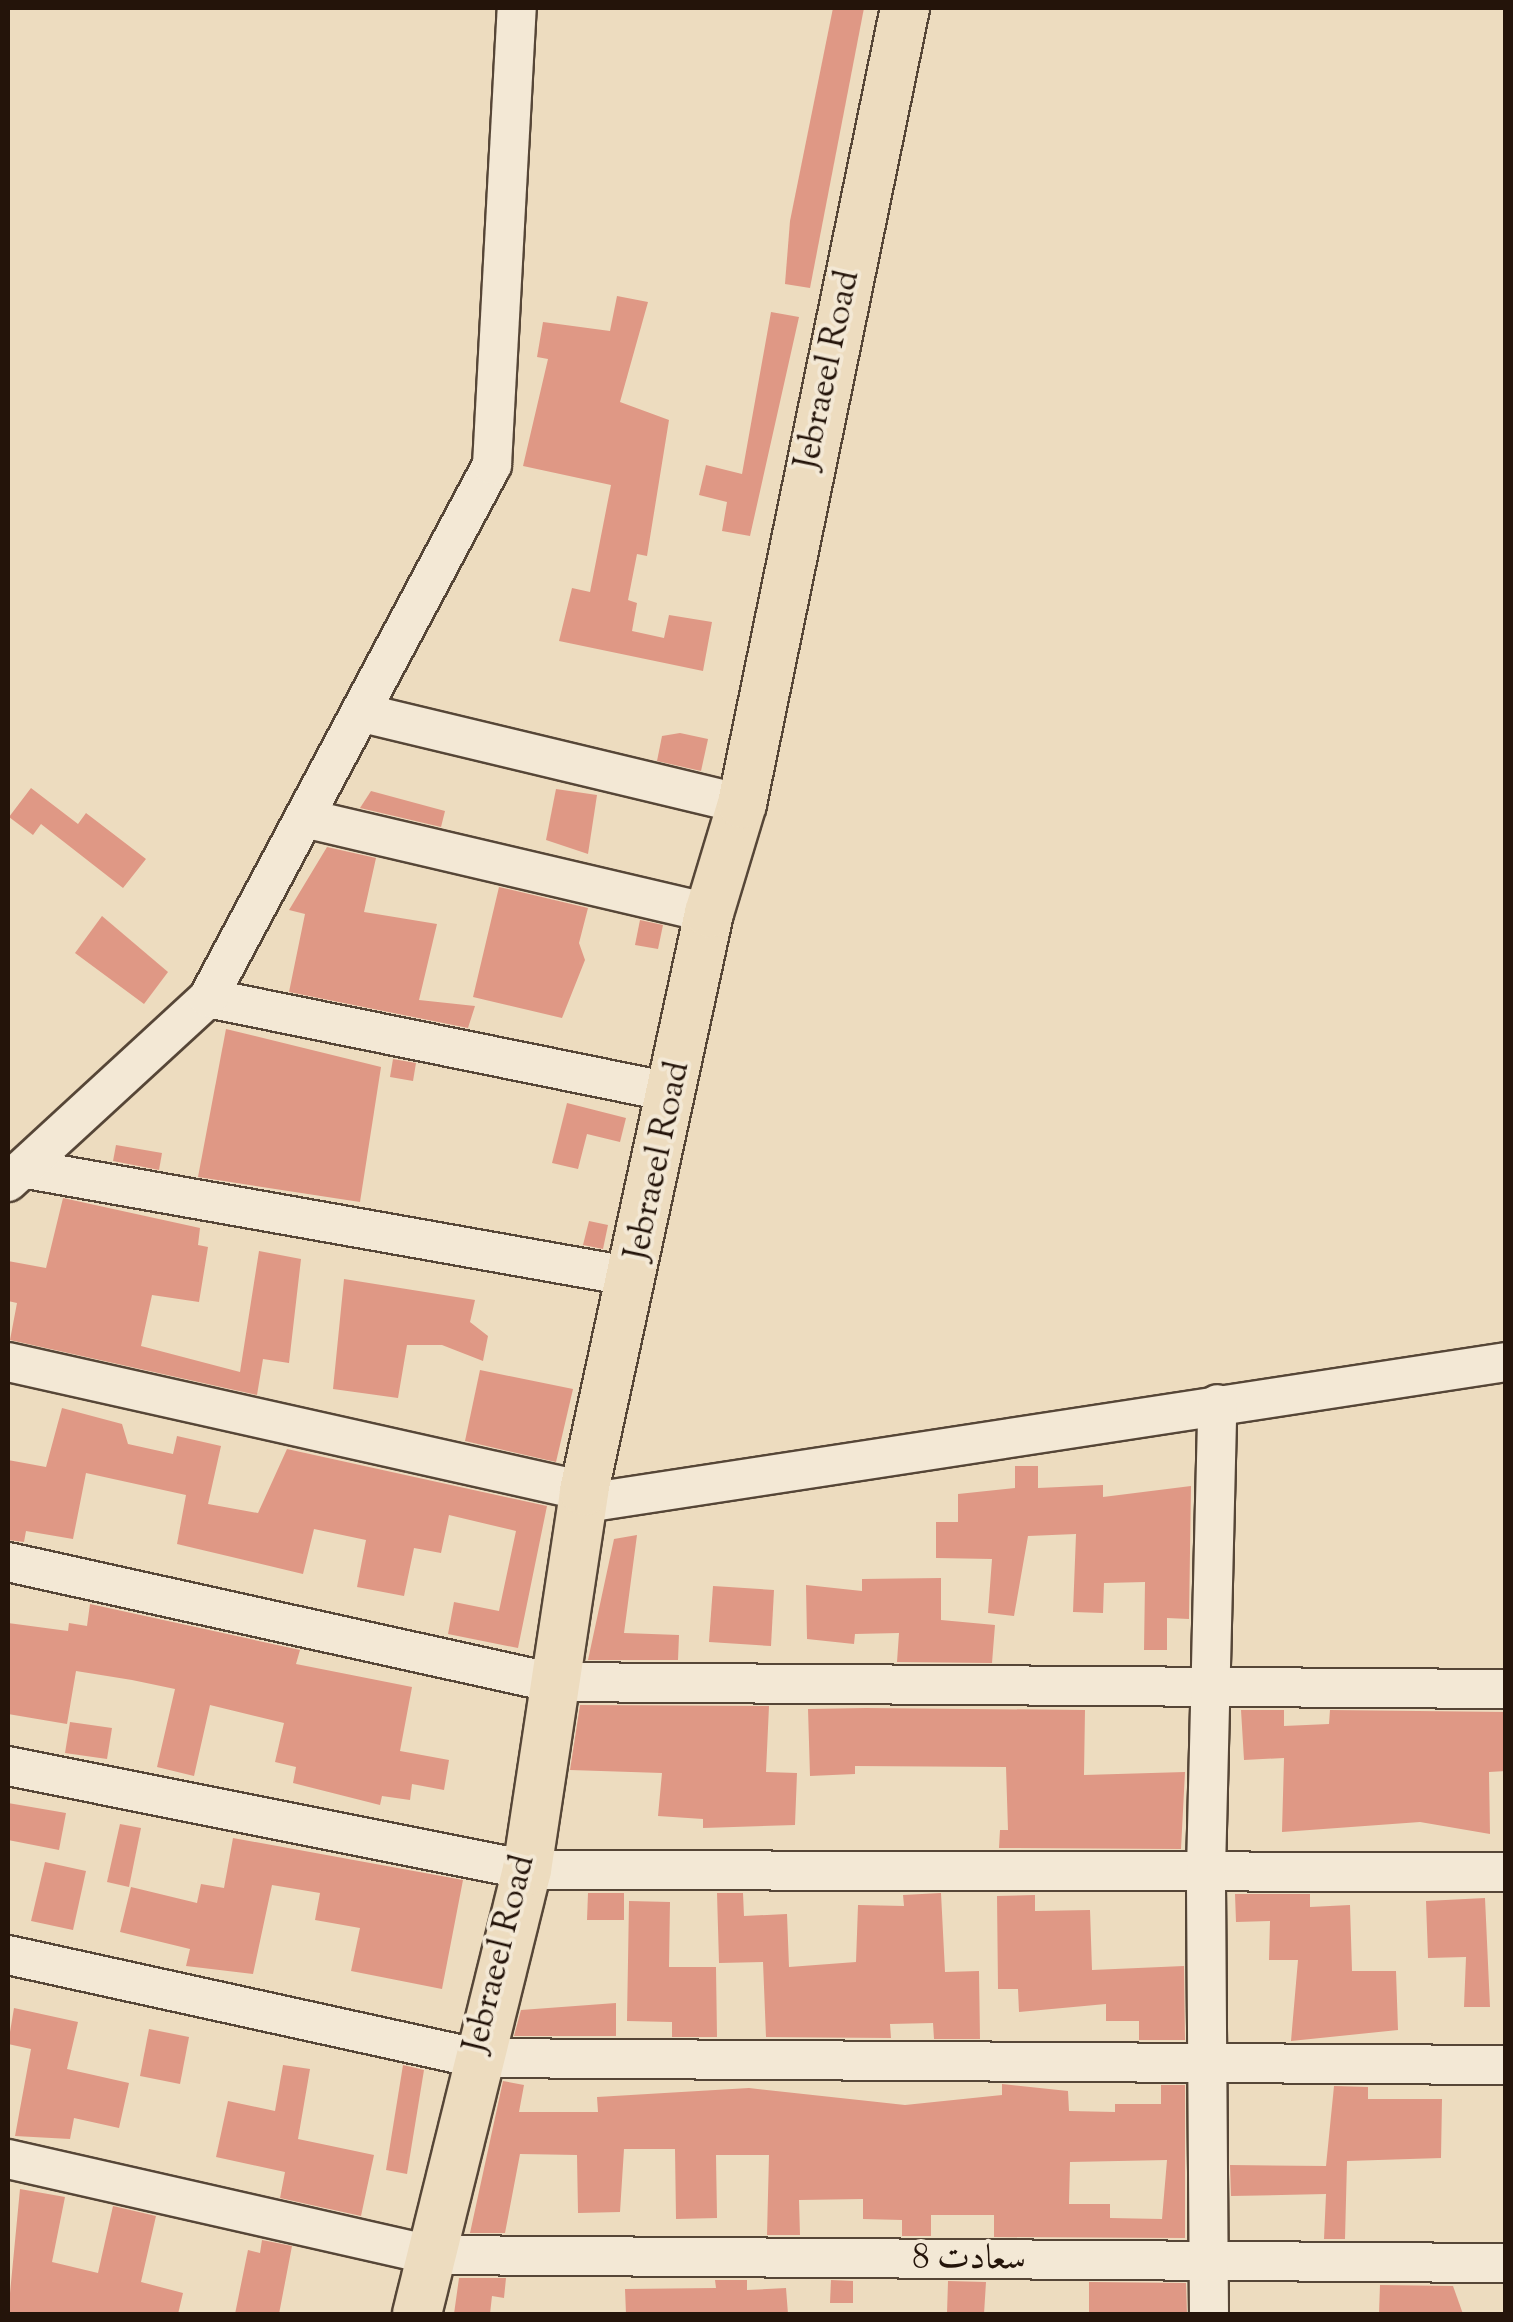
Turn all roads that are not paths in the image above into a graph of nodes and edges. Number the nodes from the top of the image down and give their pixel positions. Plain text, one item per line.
1 (518, 8) edge
2 (905, 8) edge
3 (362, 713) junction
4 (742, 804) junction
5 (304, 818) junction
6 (708, 912) junction
7 (208, 998) junction
8 (674, 1093) junction
9 (17, 1176) edge
10 (634, 1277) junction
11 (8, 1362) edge
12 (1506, 1362) edge
13 (1217, 1404) junction
14 (585, 1497) junction
15 (8, 1562) edge
16 (550, 1682) junction
17 (1209, 1685) junction
18 (1506, 1689) edge
19 (8, 1766) edge
20 (526, 1870) junction
21 (1206, 1870) junction
22 (1506, 1872) edge
23 (8, 1955) edge
24 (475, 2058) junction
25 (1205, 2064) junction
26 (1506, 2065) edge
27 (8, 2159) edge
28 (432, 2255) junction
29 (1209, 2262) junction
30 (1506, 2263) edge
31 (417, 2314) edge
32 (1209, 2314) edge

1 - 3 street
2 - 4 main road, Jebraeel Road
3 - 4 street
3 - 5 street
4 - 6 main road, Jebraeel Road
5 - 6 street
5 - 7 street
6 - 8 main road, Jebraeel Road
7 - 8 street
7 - 9 street
8 - 10 main road, Jebraeel Road
9 - 10 street
10 - 14 main road, Jebraeel Road
11 - 14 street
12 - 13 street
13 - 14 street
13 - 17 street
14 - 16 main road, Jebraeel Road
15 - 16 street
16 - 17 street
16 - 20 main road, Jebraeel Road
17 - 18 street
17 - 21 street
19 - 20 street
20 - 21 street
20 - 24 main road, Jebraeel Road
21 - 22 street
21 - 25 street
23 - 24 street
24 - 25 street
24 - 28 main road, Jebraeel Road
25 - 26 street
25 - 29 street
27 - 28 street, سعادت 8
28 - 29 street, سعادت 8
28 - 31 main road, Jebraeel Road
29 - 30 street, سعادت 8
29 - 32 street

